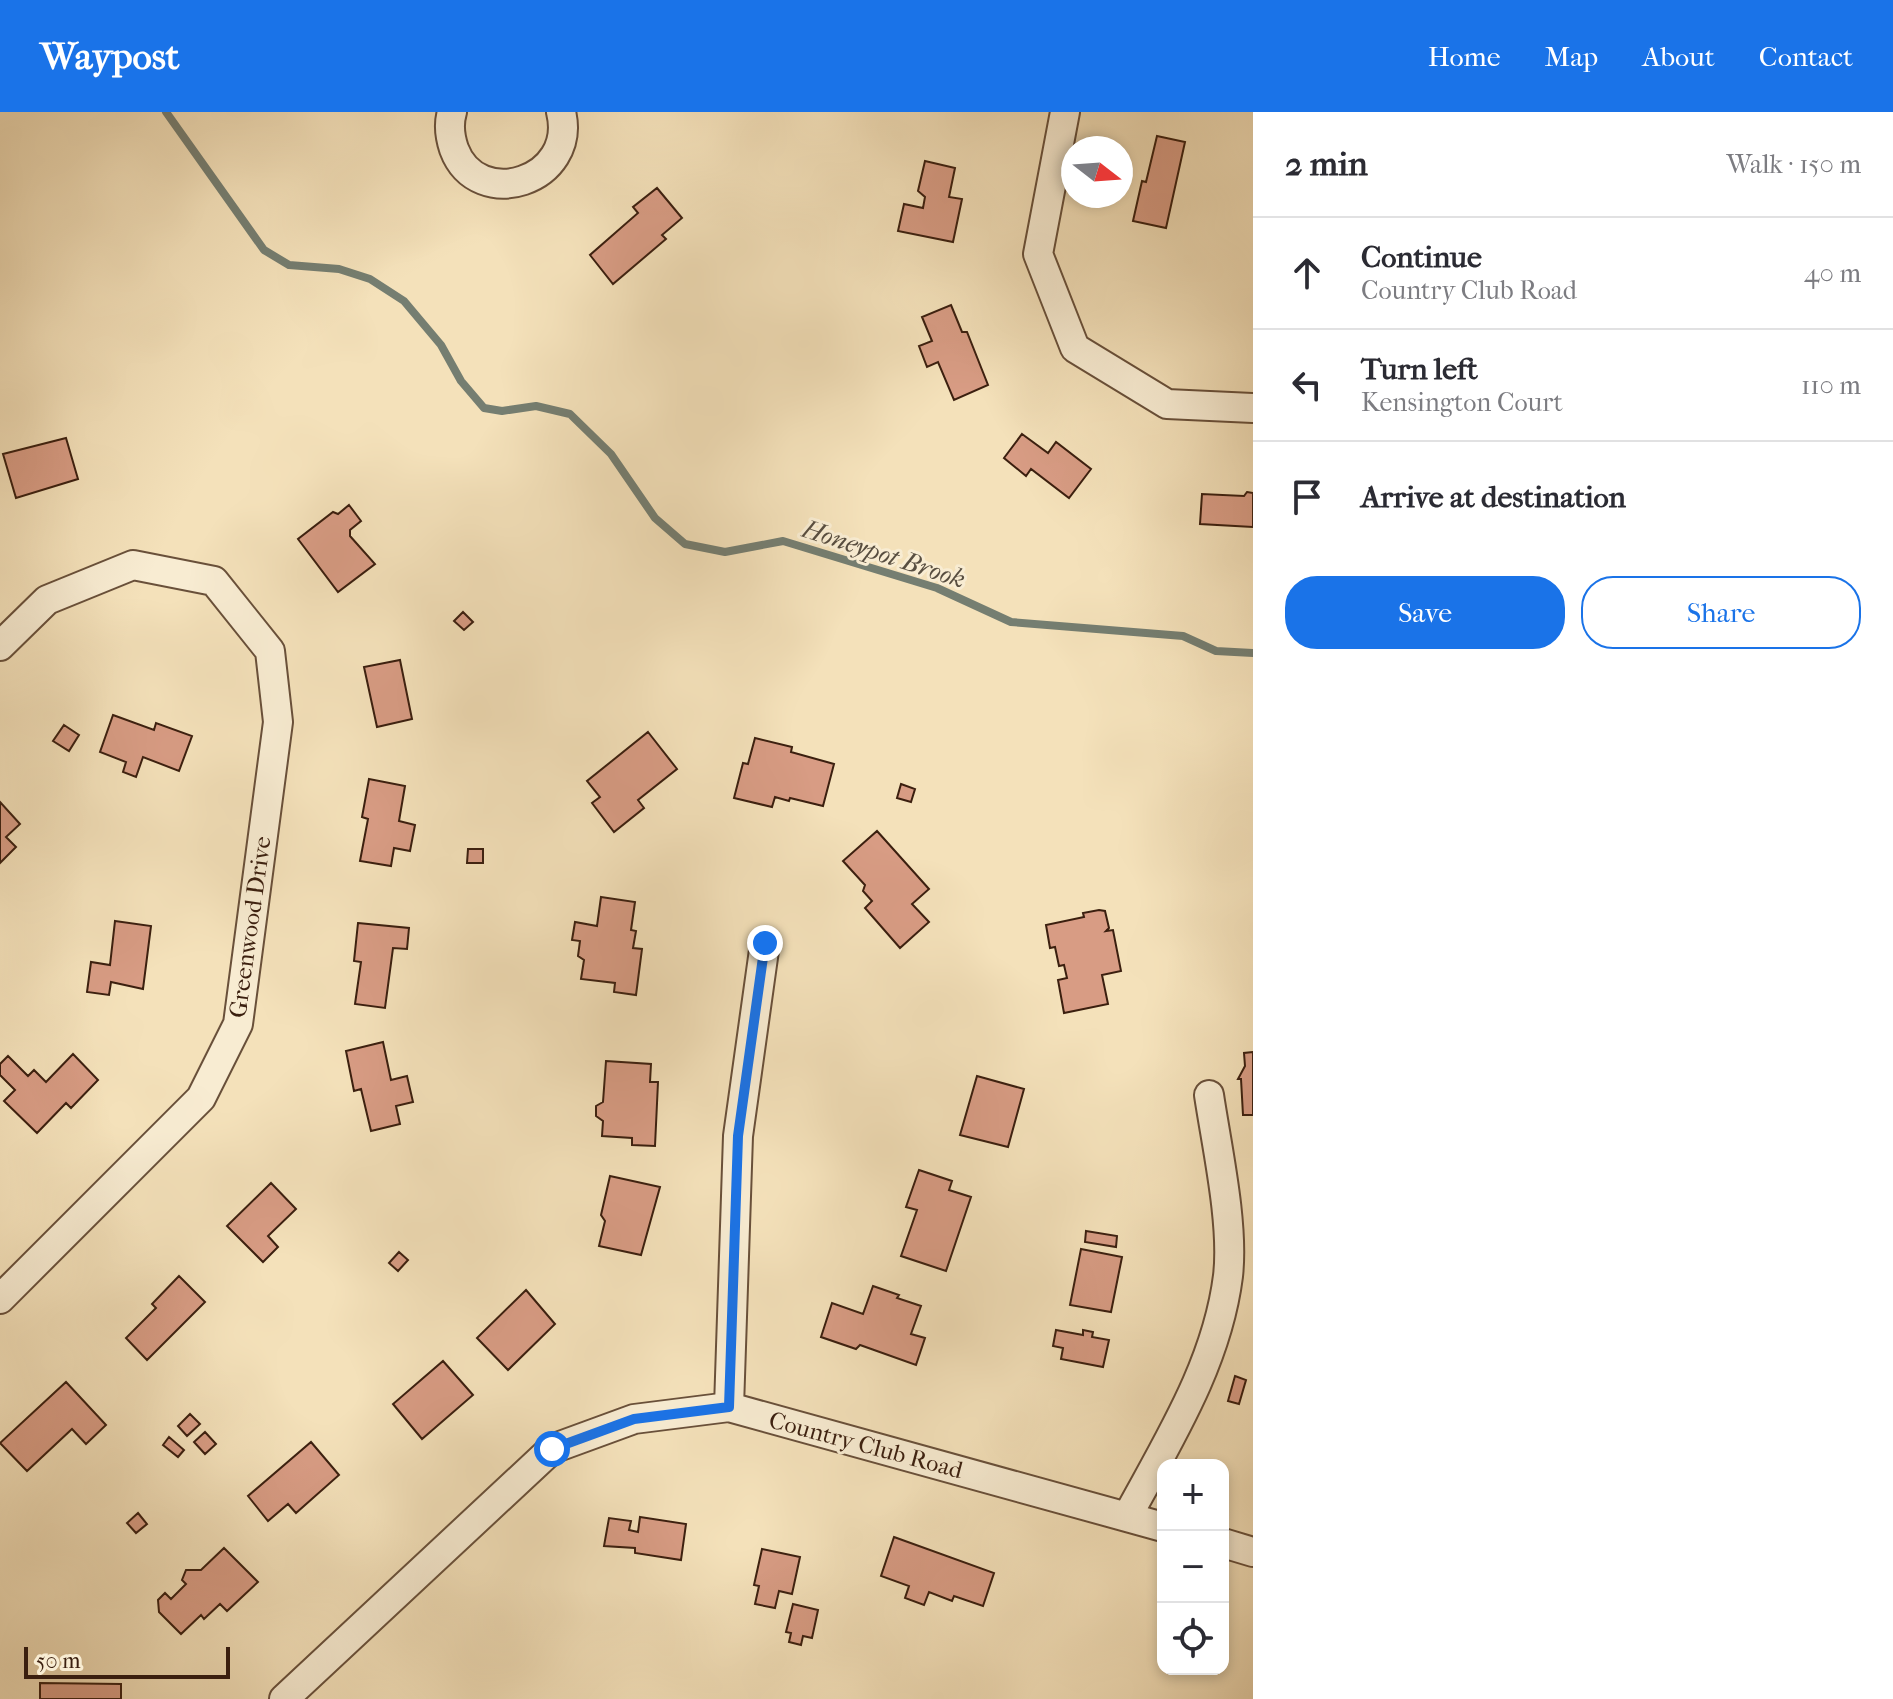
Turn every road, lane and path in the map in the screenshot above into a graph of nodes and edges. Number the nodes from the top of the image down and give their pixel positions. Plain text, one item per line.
1 (452, 112) edge
2 (561, 112) edge
3 (1065, 112) edge
4 (1253, 408) edge
5 (0, 646) edge
6 (765, 943) dead end
7 (1209, 1095) dead end
8 (0, 1299) edge
9 (729, 1407) junction
10 (1127, 1517) junction
11 (1157, 1525) edge
12 (1229, 1545) edge
13 (1253, 1552) edge
14 (284, 1699) edge

1 - 2 street
3 - 4 street
5 - 8 street, Greenwood Drive
6 - 9 street
7 - 10 street
9 - 10 street, Country Club Road
9 - 14 street, Country Club Road
10 - 11 street, Country Club Road
12 - 13 street

